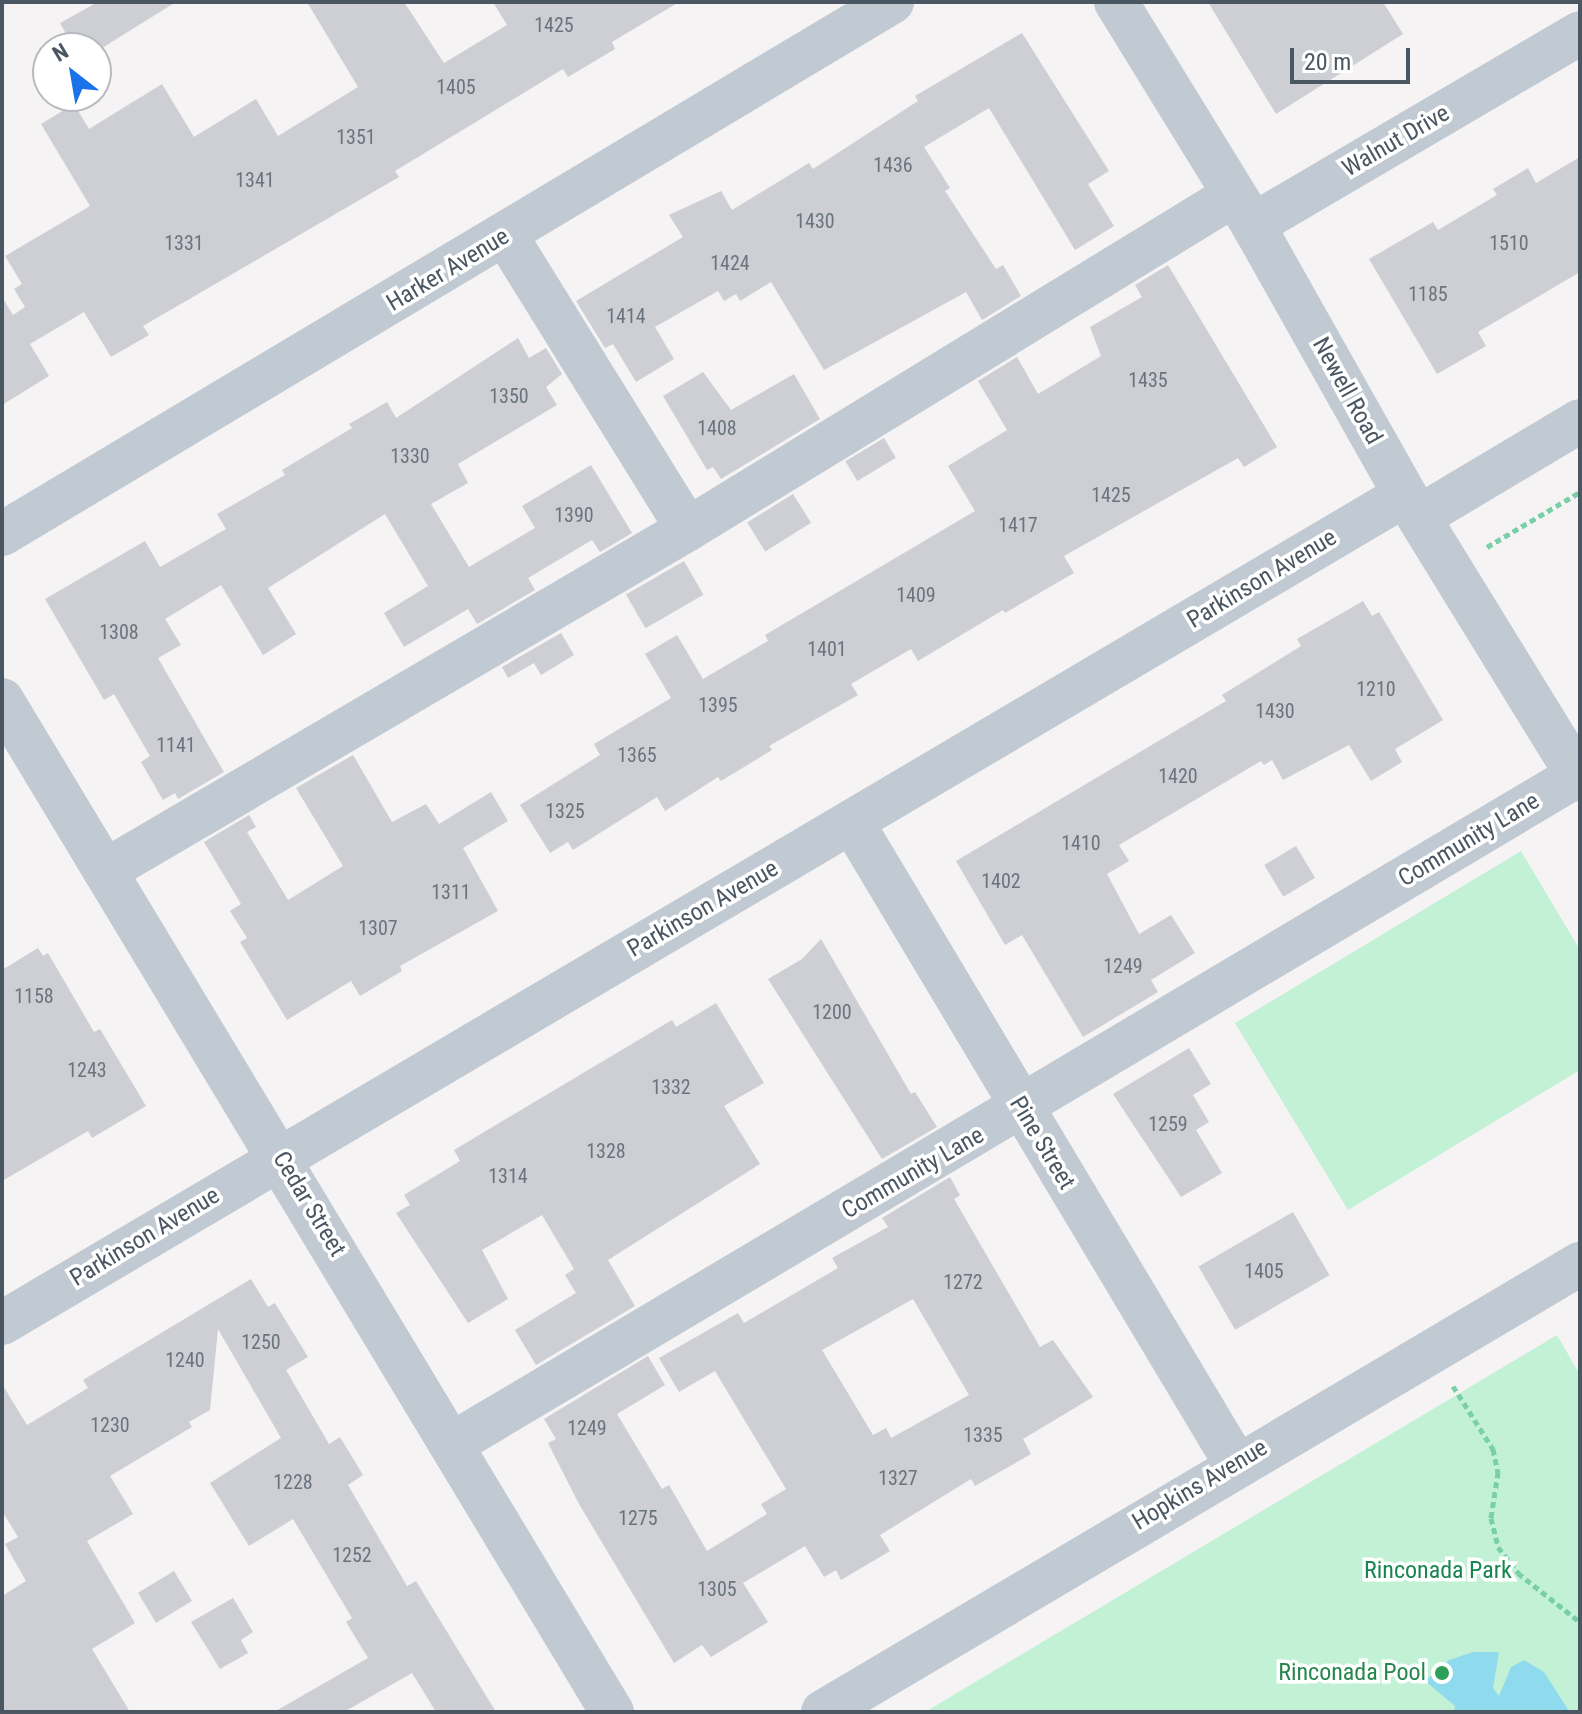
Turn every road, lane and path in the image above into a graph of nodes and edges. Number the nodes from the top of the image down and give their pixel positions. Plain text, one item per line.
1 (892, 2) edge
2 (1116, 2) edge
3 (1580, 33) edge
4 (1243, 210) junction
5 (506, 236) junction
6 (1580, 421) edge
7 (1580, 492) edge
8 (1412, 506) junction
9 (688, 529) junction
10 (2, 534) edge
11 (1483, 550) dead end
12 (2, 700) edge
13 (1579, 777) edge
14 (852, 822) junction
15 (105, 871) junction
16 (1021, 1109) junction
17 (281, 1156) junction
18 (1580, 1264) edge
19 (2, 1323) edge
20 (1438, 1348) junction
21 (452, 1444) junction
22 (1236, 1464) junction
23 (1580, 1622) edge
24 (612, 1712) edge
25 (823, 1712) edge

1 - 5 street, Harker Avenue
2 - 4 street, Newell Road
3 - 4 street, Walnut Drive
4 - 8 street, Newell Road
4 - 9 street, Walnut Drive
5 - 9 street
5 - 10 street, Harker Avenue
6 - 8 street, Parkinson Avenue
7 - 11 path
8 - 13 street, Newell Road
8 - 14 street, Parkinson Avenue
9 - 15 street, Walnut Drive
12 - 15 street, Cedar Street
13 - 16 street, Community Lane
14 - 16 street, Pine Street
14 - 17 street, Parkinson Avenue
15 - 17 street, Cedar Street
16 - 21 street, Community Lane
16 - 22 street, Pine Street
17 - 19 street, Parkinson Avenue
17 - 21 street, Cedar Street
18 - 20 street, Hopkins Avenue
20 - 22 street, Hopkins Avenue
20 - 23 path
21 - 24 street, Cedar Street
22 - 25 street, Hopkins Avenue

